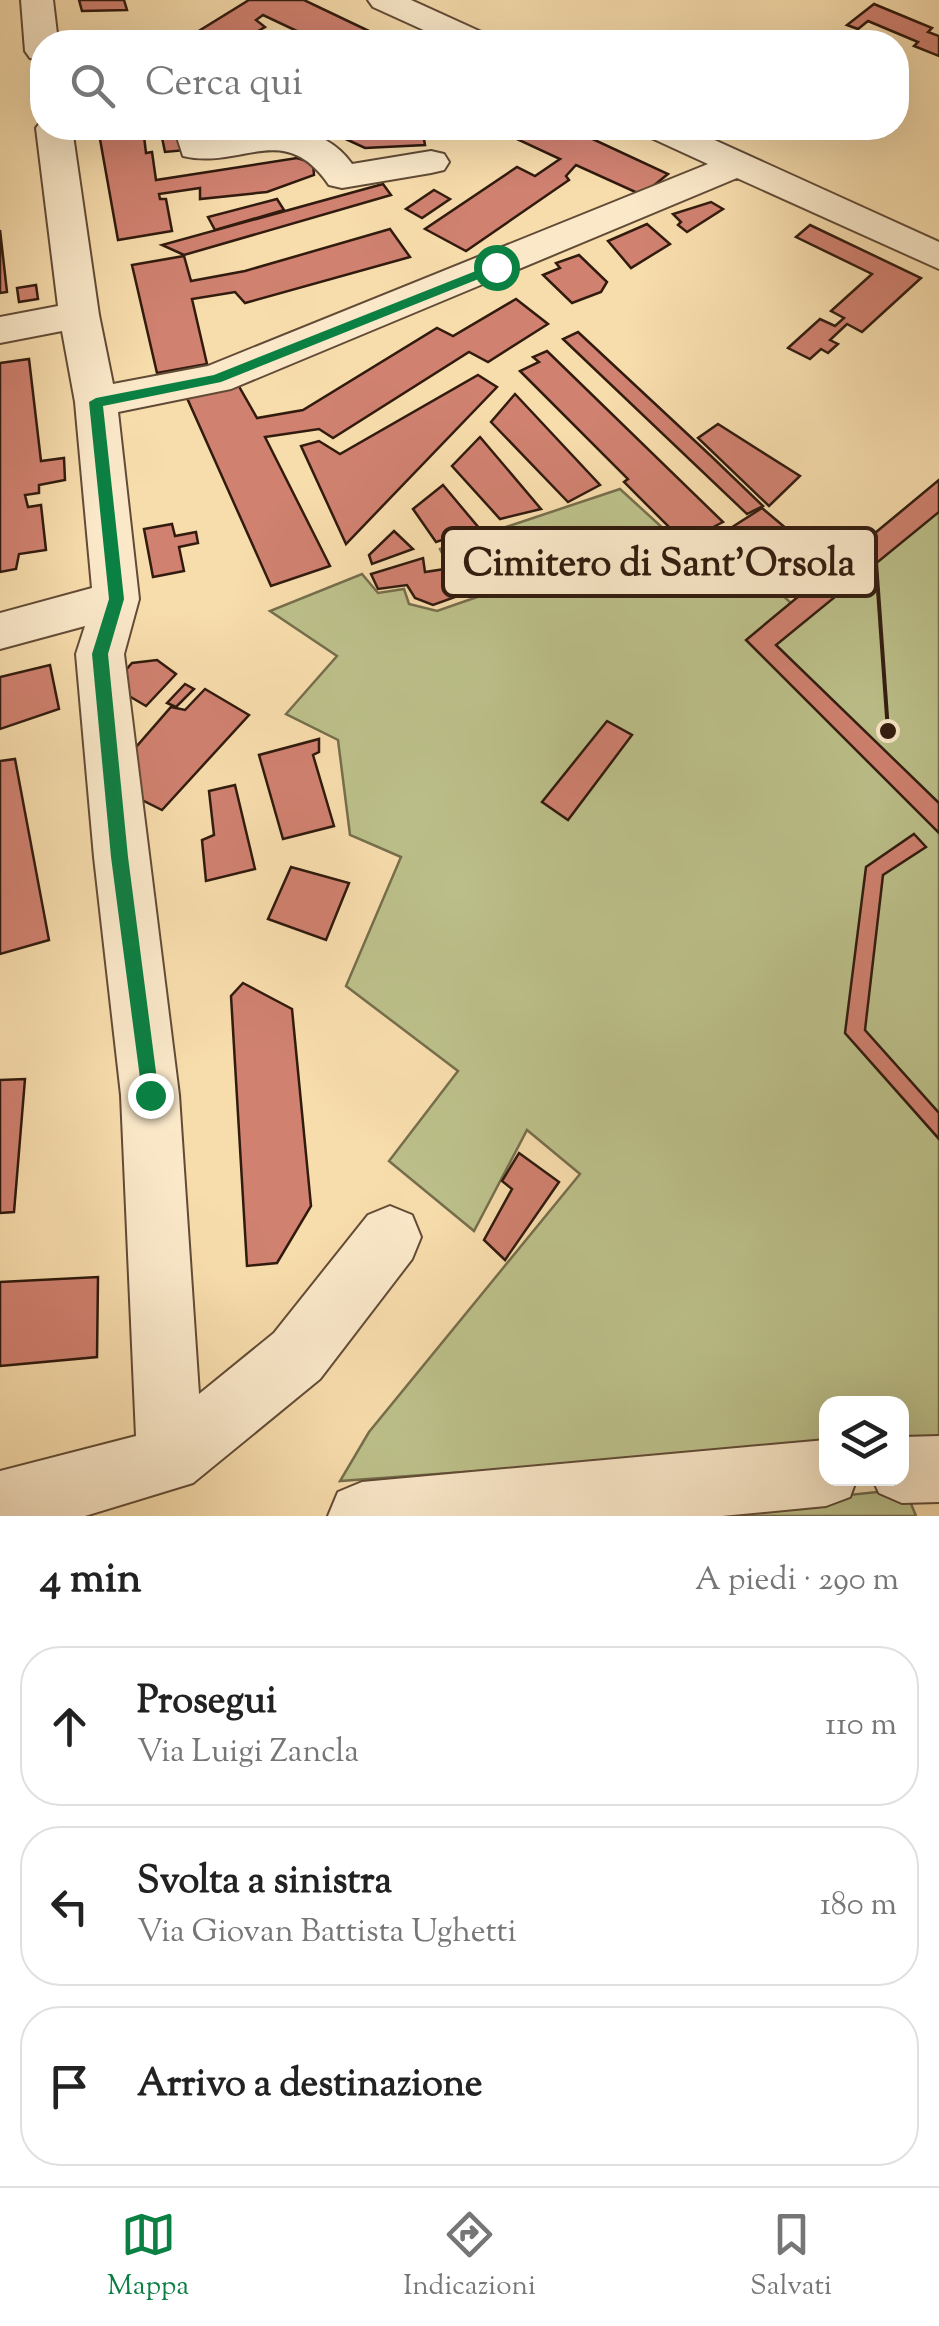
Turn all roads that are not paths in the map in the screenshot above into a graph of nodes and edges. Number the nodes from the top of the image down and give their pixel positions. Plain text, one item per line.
1 (384, 0) edge
2 (37, 6) edge
3 (0, 16) edge
4 (450, 30) edge
5 (56, 140) edge
6 (194, 140) edge
7 (257, 140) edge
8 (290, 140) edge
9 (686, 140) edge
10 (431, 162) dead end
11 (738, 164) junction
12 (939, 257) edge
13 (78, 315) junction
14 (0, 330) edge
15 (96, 402) junction
16 (116, 599) junction
17 (0, 631) edge
18 (390, 1237) dead end
19 (170, 1460) junction
20 (939, 1469) edge
21 (909, 1470) edge
22 (819, 1474) edge
23 (6, 1505) edge
24 (88, 1516) edge
25 (362, 1516) edge

1 - 4 street
2 - 3 street
5 - 13 street
6 - 7 street
8 - 10 street
9 - 11 street
11 - 12 street
11 - 15 street
13 - 14 street
13 - 15 street
15 - 16 street
16 - 17 street
16 - 19 street
18 - 19 street
19 - 23 street
20 - 21 street
22 - 25 street
23 - 24 street

